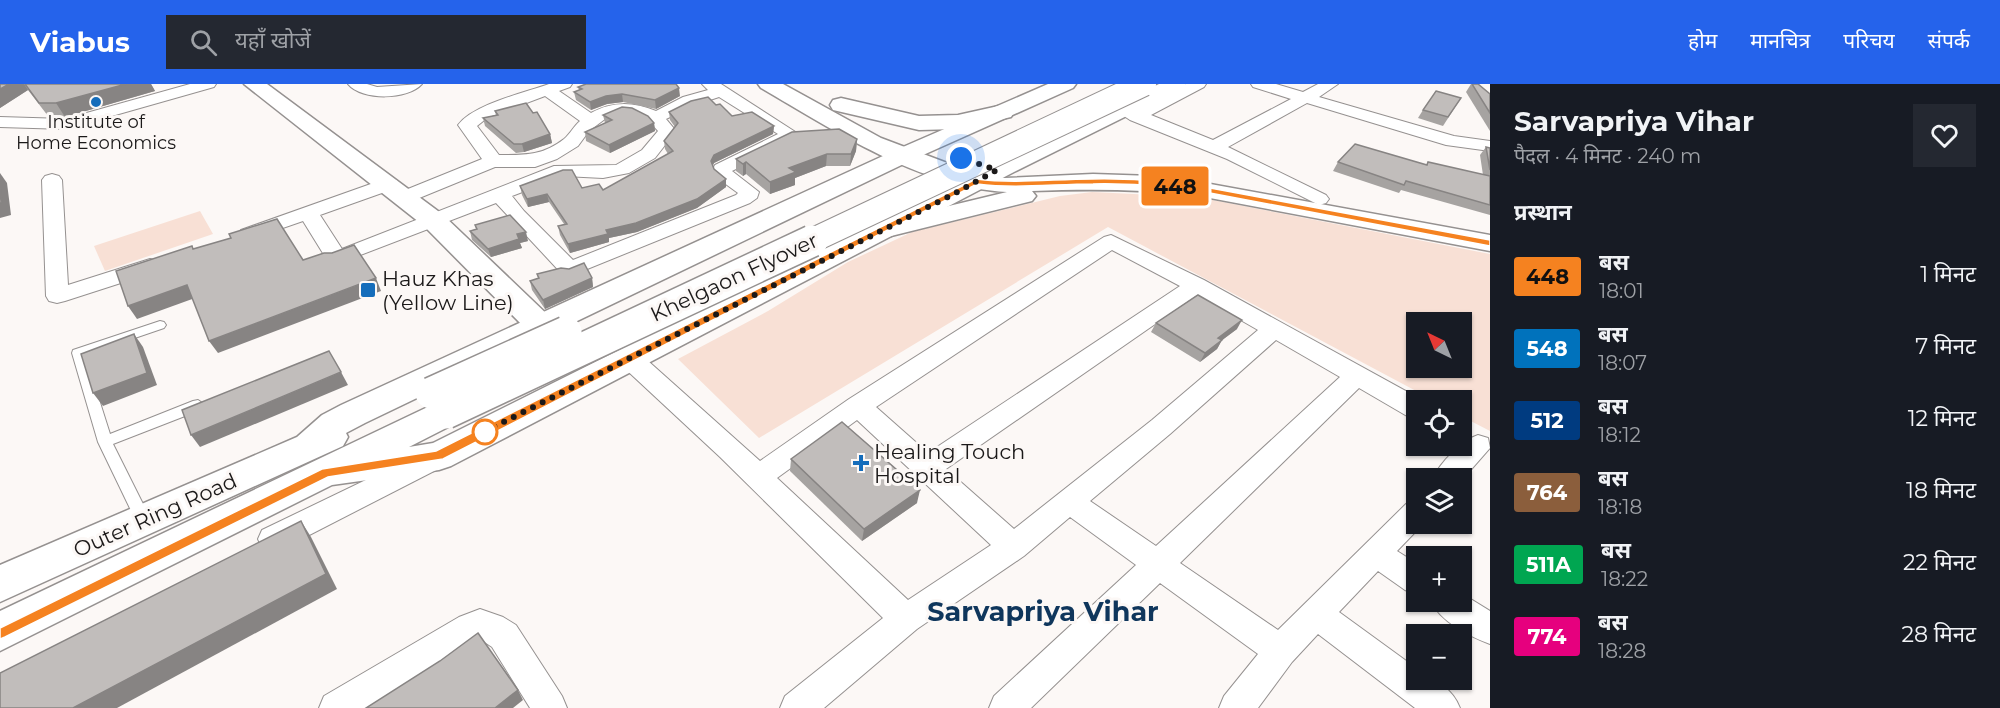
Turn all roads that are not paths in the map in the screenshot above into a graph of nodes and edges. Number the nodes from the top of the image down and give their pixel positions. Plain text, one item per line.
1 (208, 84) edge
2 (254, 84) edge
3 (356, 84) edge
4 (414, 84) edge
5 (564, 84) edge
6 (768, 84) edge
7 (803, 84) edge
8 (1110, 84) edge
9 (1144, 84) edge
10 (1176, 84) edge
11 (1198, 84) edge
12 (1259, 84) edge
13 (1330, 84) edge
14 (1062, 86) edge
15 (716, 88) edge
16 (547, 90) junction
17 (1301, 98) junction
18 (841, 105) junction
19 (1008, 111) junction
20 (1125, 113) junction
21 (656, 118) junction
22 (591, 121) junction
23 (0, 122) edge
24 (849, 130) junction
25 (1490, 146) edge
26 (1214, 147) junction
27 (915, 151) junction
28 (491, 161) junction
29 (987, 176) junction
30 (859, 177) junction
31 (52, 180) dead end
32 (1128, 182) junction
33 (397, 191) junction
34 (497, 195) junction
35 (1319, 199) junction
36 (309, 214) junction
37 (769, 219) junction
38 (433, 220) junction
39 (883, 230) junction
40 (1447, 231) junction
41 (1490, 236) edge
42 (232, 239) edge
43 (1490, 243) edge
44 (826, 259) junction
45 (166, 261) edge
46 (1196, 285) junction
47 (160, 325) dead end
48 (541, 326) junction
49 (1274, 329) junction
50 (629, 358) junction
51 (1357, 376) junction
52 (438, 403) junction
53 (201, 404) edge
54 (1406, 404) edge
55 (858, 406) junction
56 (105, 442) junction
57 (1476, 443) edge
58 (439, 456) junction
59 (318, 459) junction
60 (927, 468) junction
61 (1455, 468) edge
62 (758, 477) junction
63 (1070, 501) junction
64 (143, 520) junction
65 (1406, 523) edge
66 (1013, 547) junction
67 (252, 549) edge
68 (1377, 554) junction
69 (1158, 565) junction
70 (1406, 573) edge
71 (0, 584) edge
72 (1464, 612) edge
73 (1317, 615) junction
74 (906, 619) junction
75 (1490, 629) edge
76 (0, 632) edge
77 (1280, 651) junction
78 (336, 708) edge
79 (550, 708) edge
80 (797, 708) edge
81 (1006, 708) edge
82 (1236, 708) edge
83 (1443, 708) edge

1 - 23 street
2 - 33 main road
3 - 4 street
5 - 16 street
6 - 24 main road
7 - 18 main road
8 - 52 main road, Khelgaon Flyover, bridge
9 - 52 main road, Khelgaon Flyover, bridge
10 - 20 main road
11 - 20 street
12 - 17 street
13 - 17 street
14 - 19 main road
14 - 20 main road
15 - 21 street
15 - 34 street
16 - 22 street
16 - 28 street
17 - 25 street
17 - 26 street
18 - 19 main road
18 - 27 main road
19 - 27 main road
20 - 26 street
20 - 29 main road
21 - 22 street
21 - 34 street
22 - 28 street
24 - 27 main road
24 - 30 main road
26 - 35 street
27 - 29 main road
27 - 30 main road
28 - 33 street
29 - 32 main road
29 - 35 main road
29 - 39 main road
30 - 37 main road
31 - 45 street
32 - 39 main road
32 - 40 main road
33 - 36 street
33 - 38 main road
34 - 38 street
35 - 40 main road
36 - 38 street
36 - 42 street
37 - 44 main road
37 - 48 main road
38 - 48 main road
39 - 44 main road
40 - 41 main road
40 - 43 main road
44 - 50 main road
46 - 49 street
46 - 55 street
46 - 60 street
47 - 56 lane
48 - 59 main road
49 - 51 street
49 - 63 street
50 - 58 main road
50 - 62 street
51 - 54 street
51 - 69 street
52 - 59 main road, Khelgaon Flyover
53 - 56 lane
55 - 60 street
55 - 62 street
56 - 64 lane
57 - 61 street
58 - 59 main road
58 - 67 street
59 - 64 main road, Outer Ring Road
59 - 76 main road, Outer Ring Road
60 - 66 street
62 - 74 street
63 - 66 street
63 - 69 street
64 - 71 main road, Outer Ring Road
65 - 68 street
66 - 74 street
68 - 70 street
68 - 73 street
69 - 77 street
69 - 81 street
72 - 75 street
73 - 77 street
73 - 83 street
74 - 80 street
77 - 82 street
78 - 79 street

